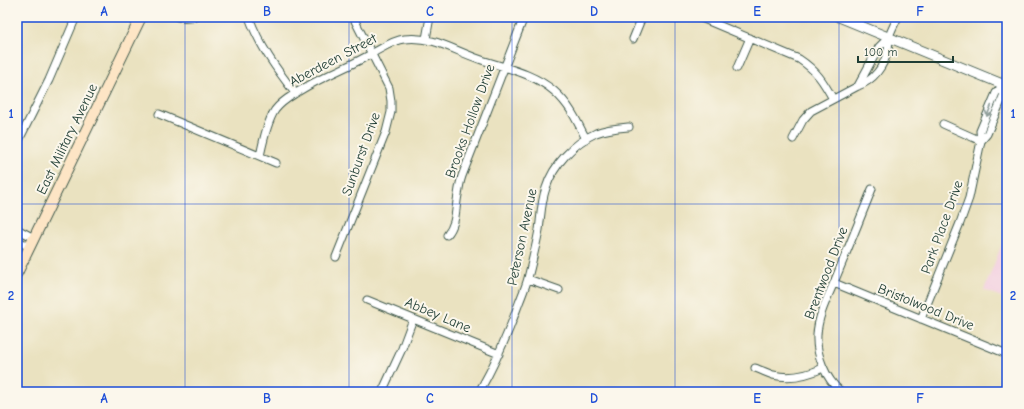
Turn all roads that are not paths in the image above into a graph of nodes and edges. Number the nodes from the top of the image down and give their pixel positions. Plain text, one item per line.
1 (76, 17) edge
2 (141, 17) edge
3 (178, 17) edge
4 (194, 17) edge
5 (248, 17) edge
6 (353, 17) edge
7 (430, 17) edge
8 (524, 17) edge
9 (642, 17) edge
10 (699, 17) edge
11 (839, 17) edge
12 (898, 17) edge
13 (750, 38) junction
14 (889, 38) junction
15 (426, 39) junction
16 (633, 39) dead end
17 (372, 54) junction
18 (504, 67) junction
19 (737, 68) dead end
20 (1006, 82) edge
21 (858, 86) junction
22 (295, 93) junction
23 (833, 99) junction
24 (159, 114) dead end
25 (943, 124) dead end
26 (629, 127) dead end
27 (586, 139) junction
28 (793, 139) dead end
29 (981, 141) junction
30 (17, 144) edge
31 (260, 156) junction
32 (276, 163) dead end
33 (872, 189) dead end
34 (17, 230) edge
35 (447, 235) dead end
36 (34, 238) junction
37 (17, 240) edge
38 (29, 247) junction
39 (336, 257) dead end
40 (17, 273) edge
41 (528, 278) junction
42 (834, 283) junction
43 (559, 290) dead end
44 (367, 300) dead end
45 (413, 319) junction
46 (922, 319) junction
47 (499, 354) junction
48 (1007, 354) edge
49 (755, 368) dead end
50 (823, 368) junction
51 (382, 392) edge
52 (478, 392) edge
53 (841, 392) edge

1 - 30 street
2 - 36 main road, East Military Avenue
3 - 4 street
5 - 22 street
6 - 17 street, Sunburst Drive
7 - 15 street
8 - 18 street, Brooks Hollow Drive
9 - 16 street
10 - 13 street
11 - 14 street
12 - 14 street
13 - 19 street
13 - 23 street
14 - 20 street
14 - 21 street
14 - 21 street
15 - 17 street, Aberdeen Street
15 - 18 street, Aberdeen Street
17 - 22 street, Aberdeen Street
17 - 39 street, Sunburst Drive
18 - 27 street, Aberdeen Street
18 - 35 street, Brooks Hollow Drive
20 - 29 street, Park Place Drive
21 - 23 street
22 - 31 street, Aberdeen Street
23 - 28 street
24 - 31 street
25 - 29 street
26 - 27 street, Peterson Avenue
27 - 41 street, Peterson Avenue
29 - 46 street, Park Place Drive
31 - 32 street
33 - 42 street, Brentwood Drive
34 - 36 street
36 - 38 main road, East Military Avenue
37 - 38 street
38 - 40 main road, East Military Avenue
41 - 43 street
41 - 47 street, Peterson Avenue
42 - 46 street, Bristolwood Drive
42 - 50 street, Brentwood Drive
44 - 45 street, Abbey Lane
45 - 47 street, Abbey Lane
45 - 51 street
46 - 48 street, Bristolwood Drive
47 - 52 street, Peterson Avenue
49 - 50 street
50 - 53 street

